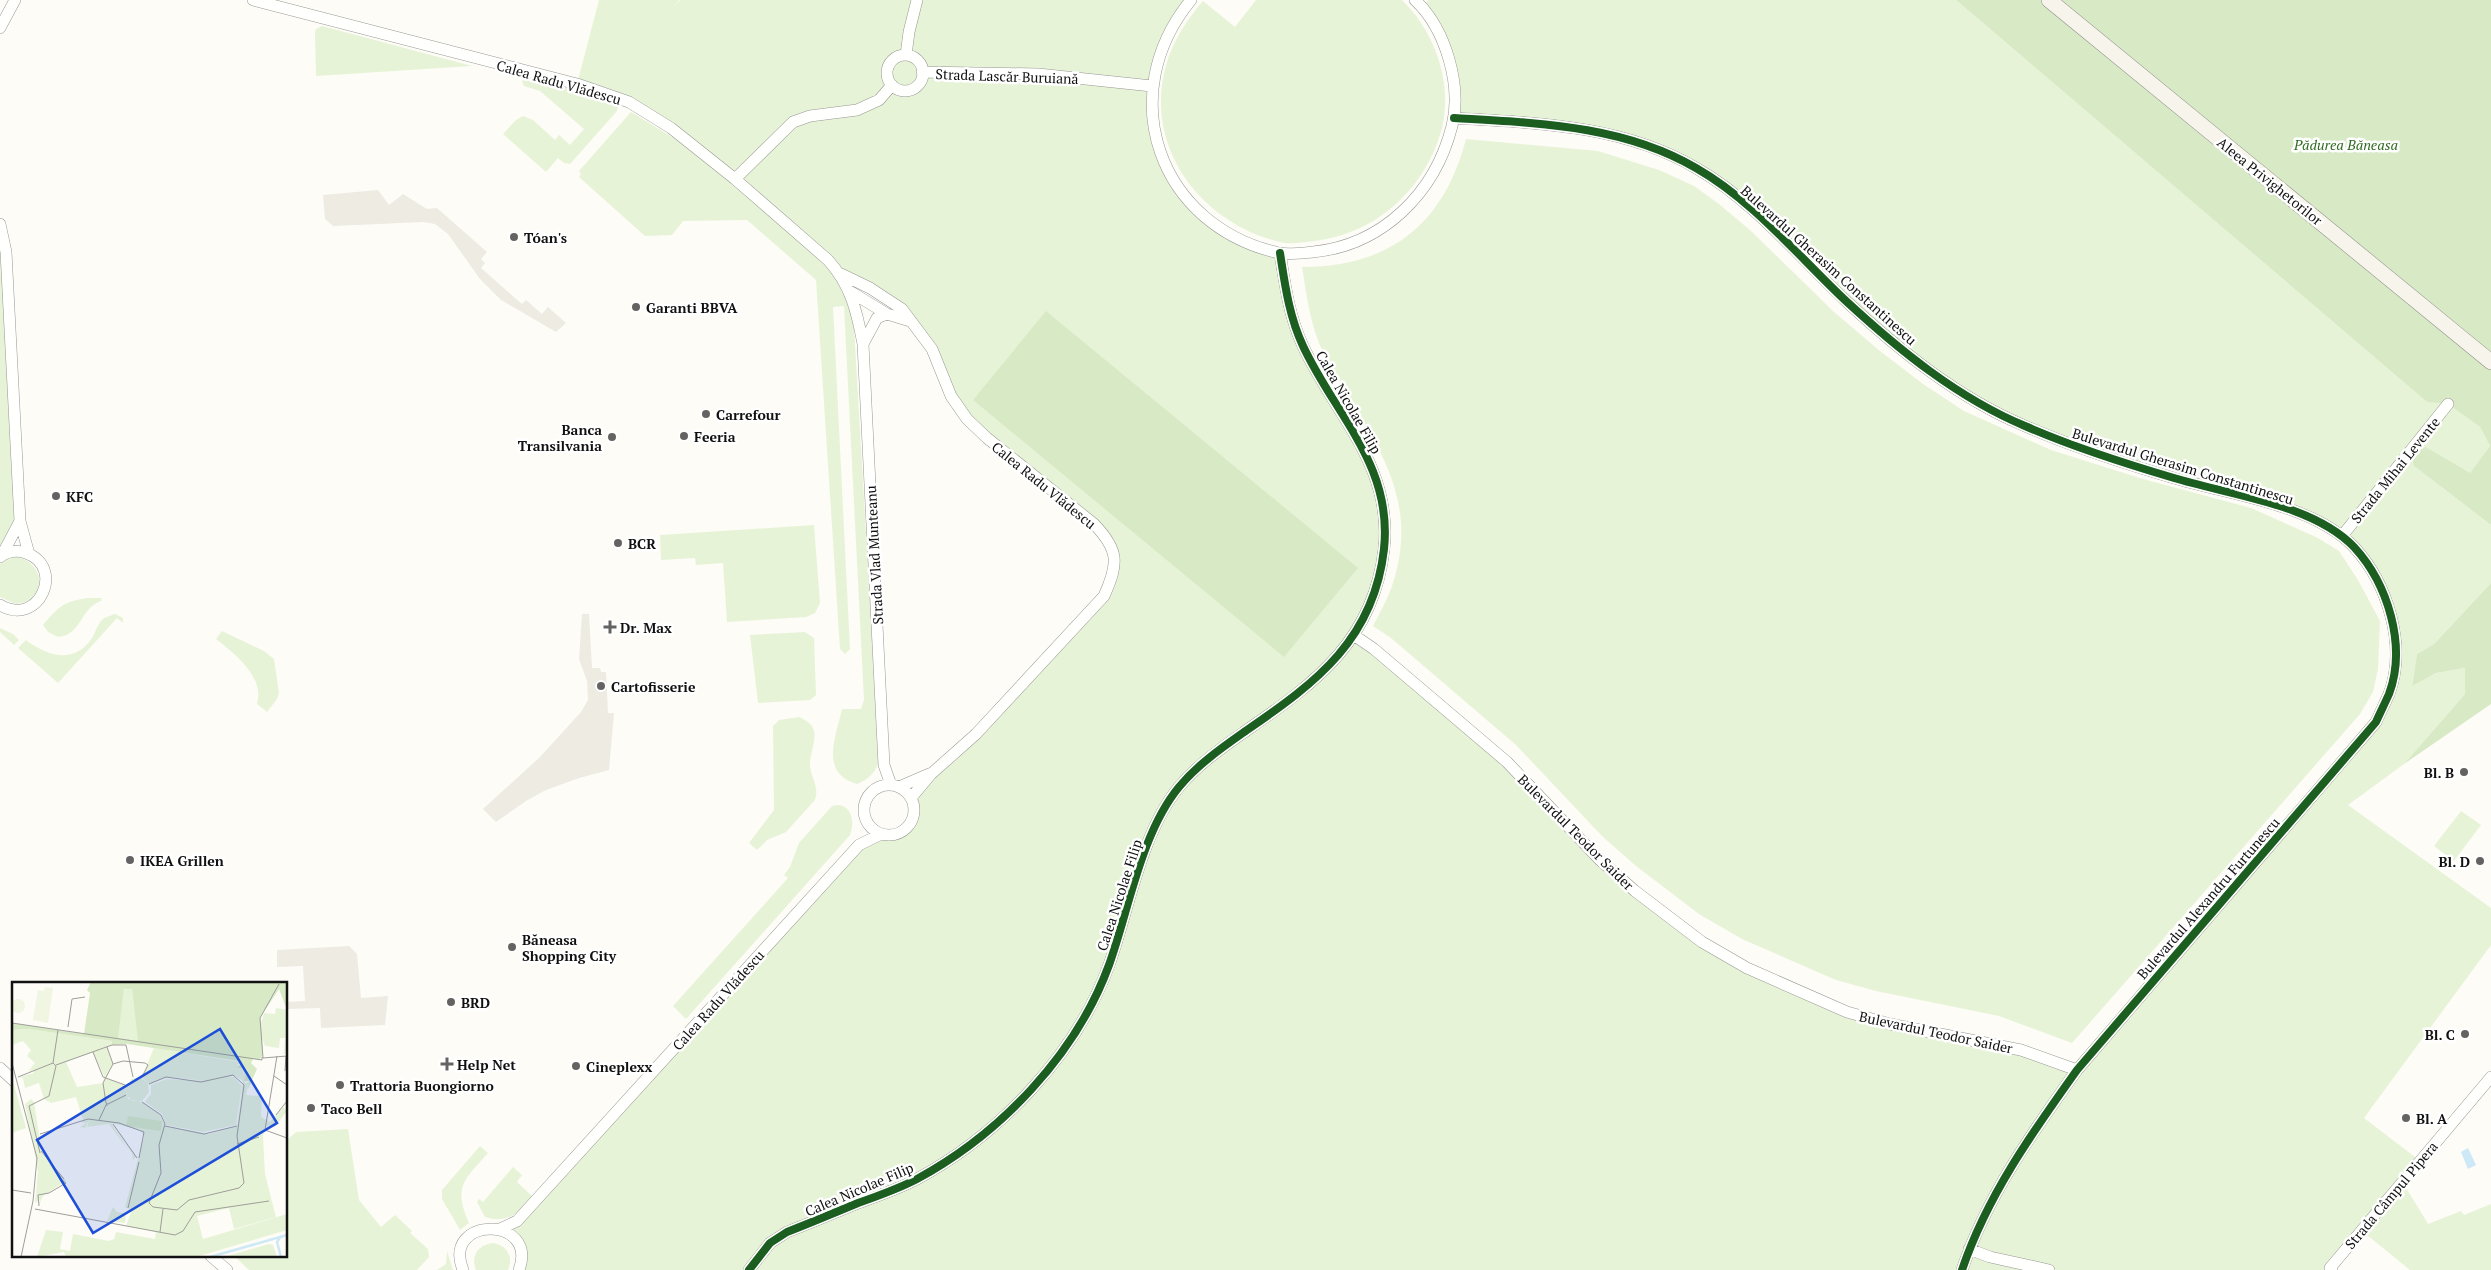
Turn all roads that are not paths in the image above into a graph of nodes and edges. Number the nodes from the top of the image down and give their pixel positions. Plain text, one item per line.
1 (14, 0) edge
2 (253, 0) edge
3 (917, 0) edge
4 (1191, 0) edge
5 (2049, 0) edge
6 (1422, 2) edge
7 (0, 28) edge
8 (906, 55) junction
9 (922, 72) junction
10 (892, 85) junction
11 (1152, 86) junction
12 (1454, 118) junction
13 (735, 178) junction
14 (0, 224) edge
15 (3, 248) edge
16 (1280, 253) junction
17 (841, 274) junction
18 (851, 292) junction
19 (890, 300) junction
20 (866, 303) junction
21 (858, 314) junction
22 (887, 314) junction
23 (914, 323) junction
24 (863, 344) junction
25 (2491, 362) edge
26 (2448, 404) dead end
27 (20, 521) junction
28 (2342, 536) junction
29 (29, 554) junction
30 (1, 556) edge
31 (0, 605) edge
32 (1355, 636) junction
33 (884, 766) junction
34 (931, 774) junction
35 (895, 786) junction
36 (878, 788) junction
37 (911, 798) junction
38 (867, 820) junction
39 (881, 834) junction
40 (859, 845) junction
41 (0, 1068) edge
42 (2077, 1070) junction
43 (2491, 1077) edge
44 (12, 1079) edge
45 (517, 1221) junction
46 (500, 1229) junction
47 (514, 1239) junction
48 (1969, 1249) junction
49 (213, 1258) edge
50 (2331, 1269) edge
51 (227, 1270) edge
52 (463, 1270) edge
53 (519, 1270) edge
54 (749, 1270) edge
55 (1962, 1270) edge
56 (2049, 1270) edge

1 - 7 street
2 - 13 street, Calea Radu Vlădescu
3 - 8 street
4 - 11 street
5 - 25 street, Aleea Privighetorilor
6 - 12 street
8 - 9 street
8 - 10 street
9 - 10 street
9 - 11 street, Strada Lascăr Buruiană
10 - 13 street
11 - 16 street
12 - 16 street
12 - 28 street, Bulevardul Gherasim Constantinescu
13 - 17 street, Calea Radu Vlădescu
14 - 15 street
15 - 27 street
16 - 32 street, Calea Nicolae Filip
17 - 18 street, Calea Radu Vlădescu
17 - 19 street, Calea Radu Vlădescu
18 - 20 street, Calea Radu Vlădescu
18 - 21 street, Calea Radu Vlădescu
19 - 20 street
19 - 23 street, Calea Radu Vlădescu
20 - 21 street
20 - 22 street, Calea Radu Vlădescu
21 - 24 street, Calea Radu Vlădescu
22 - 23 street, Calea Radu Vlădescu
22 - 24 street
23 - 34 street, Calea Radu Vlădescu
24 - 33 street, Strada Vlad Munteanu
26 - 28 street, Strada Mihai Levente
27 - 29 street
27 - 30 street
28 - 42 street, Bulevardul Alexandru Furtunescu
29 - 30 street
29 - 31 street
32 - 42 street, Bulevardul Teodor Saider
32 - 54 street, Calea Nicolae Filip
33 - 35 street, Strada Vlad Munteanu
33 - 36 street, Strada Vlad Munteanu
34 - 35 street, Calea Radu Vlădescu
34 - 37 street, Calea Radu Vlădescu
35 - 36 street
35 - 37 street
36 - 38 street
37 - 39 street
38 - 39 street
38 - 40 street, Calea Radu Vlădescu
39 - 40 street, Calea Radu Vlădescu
40 - 45 street, Calea Radu Vlădescu
41 - 44 street
42 - 48 street, Bulevardul Alexandru Furtunescu
43 - 50 street, Strada Câmpul Pipera
45 - 46 street, Calea Radu Vlădescu
45 - 47 street
46 - 47 street
46 - 52 street, Calea Radu Vlădescu
47 - 53 street
48 - 55 street, Bulevardul Alexandru Furtunescu
48 - 56 street
49 - 51 street

